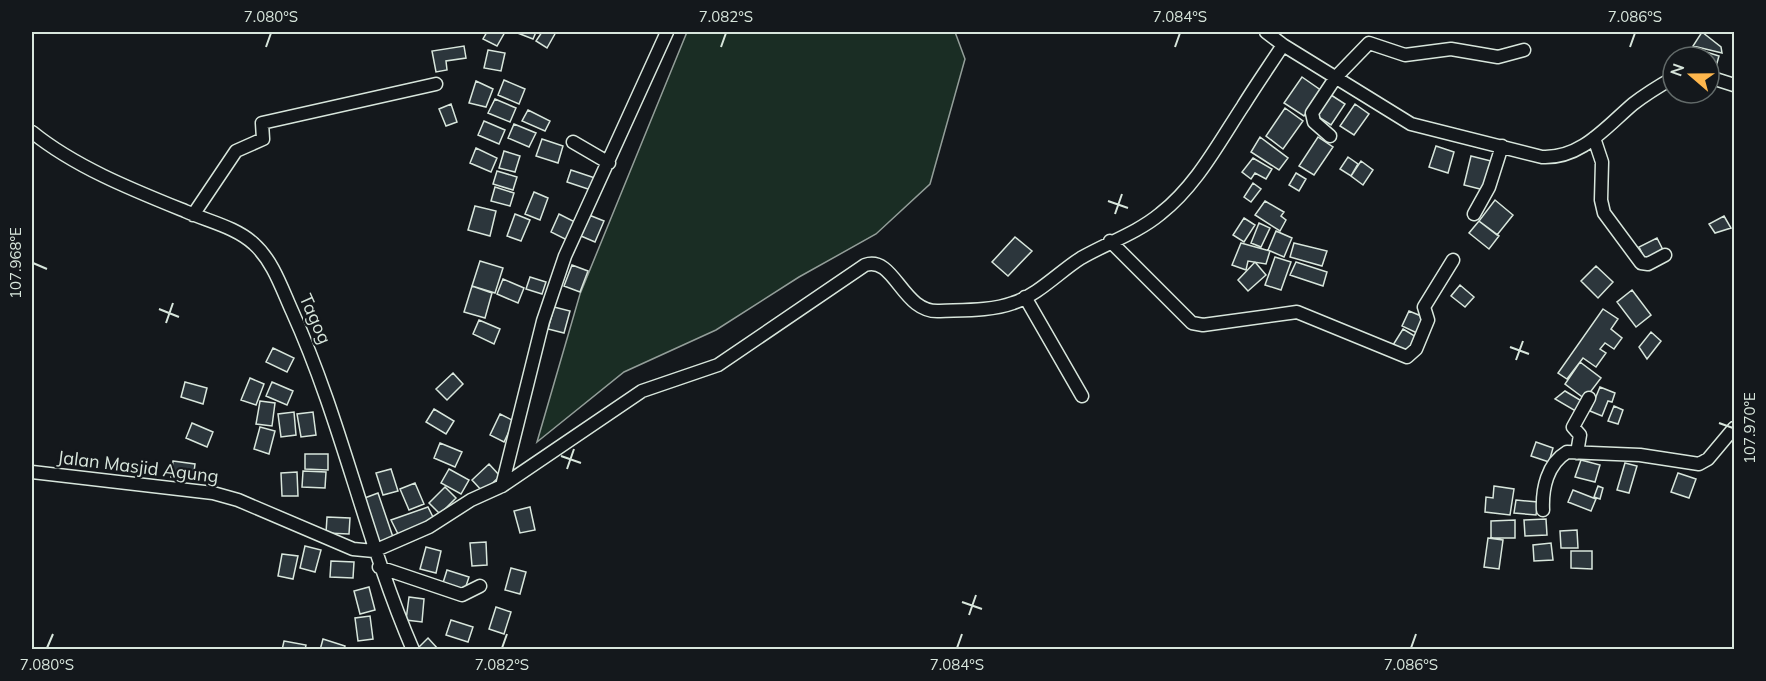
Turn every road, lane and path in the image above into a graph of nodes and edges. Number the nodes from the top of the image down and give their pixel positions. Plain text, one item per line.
1 (667, 32) edge
2 (1266, 32) edge
3 (1283, 45) junction
4 (1524, 51) dead end
5 (1336, 78) junction
6 (436, 84) dead end
7 (1661, 85) edge
8 (32, 132) edge
9 (1330, 136) dead end
10 (1594, 138) junction
11 (573, 142) dead end
12 (1502, 146) junction
13 (609, 163) junction
14 (1474, 214) dead end
15 (194, 215) junction
16 (1110, 241) junction
17 (1665, 255) dead end
18 (1453, 261) dead end
19 (1025, 297) junction
20 (1082, 396) dead end
21 (1589, 398) dead end
22 (1734, 428) edge
23 (1577, 453) junction
24 (32, 472) edge
25 (502, 486) junction
26 (1543, 510) dead end
27 (374, 551) junction
28 (379, 567) junction
29 (480, 586) dead end
30 (413, 650) edge

1 - 13 street
2 - 3 street
3 - 5 street
3 - 16 street
4 - 5 street
5 - 9 street
5 - 12 street
6 - 15 street
7 - 10 street
8 - 15 street, Tagog
10 - 12 street
10 - 17 street
11 - 13 street
12 - 14 street
13 - 25 street
15 - 27 street, Tagog
16 - 18 street
16 - 19 street
19 - 20 street
19 - 25 street
21 - 23 street
22 - 23 street
23 - 26 street
24 - 27 street, Jalan Masjid Agung
25 - 27 street
27 - 28 street, Tagog
28 - 29 street
28 - 30 street, Tagog

